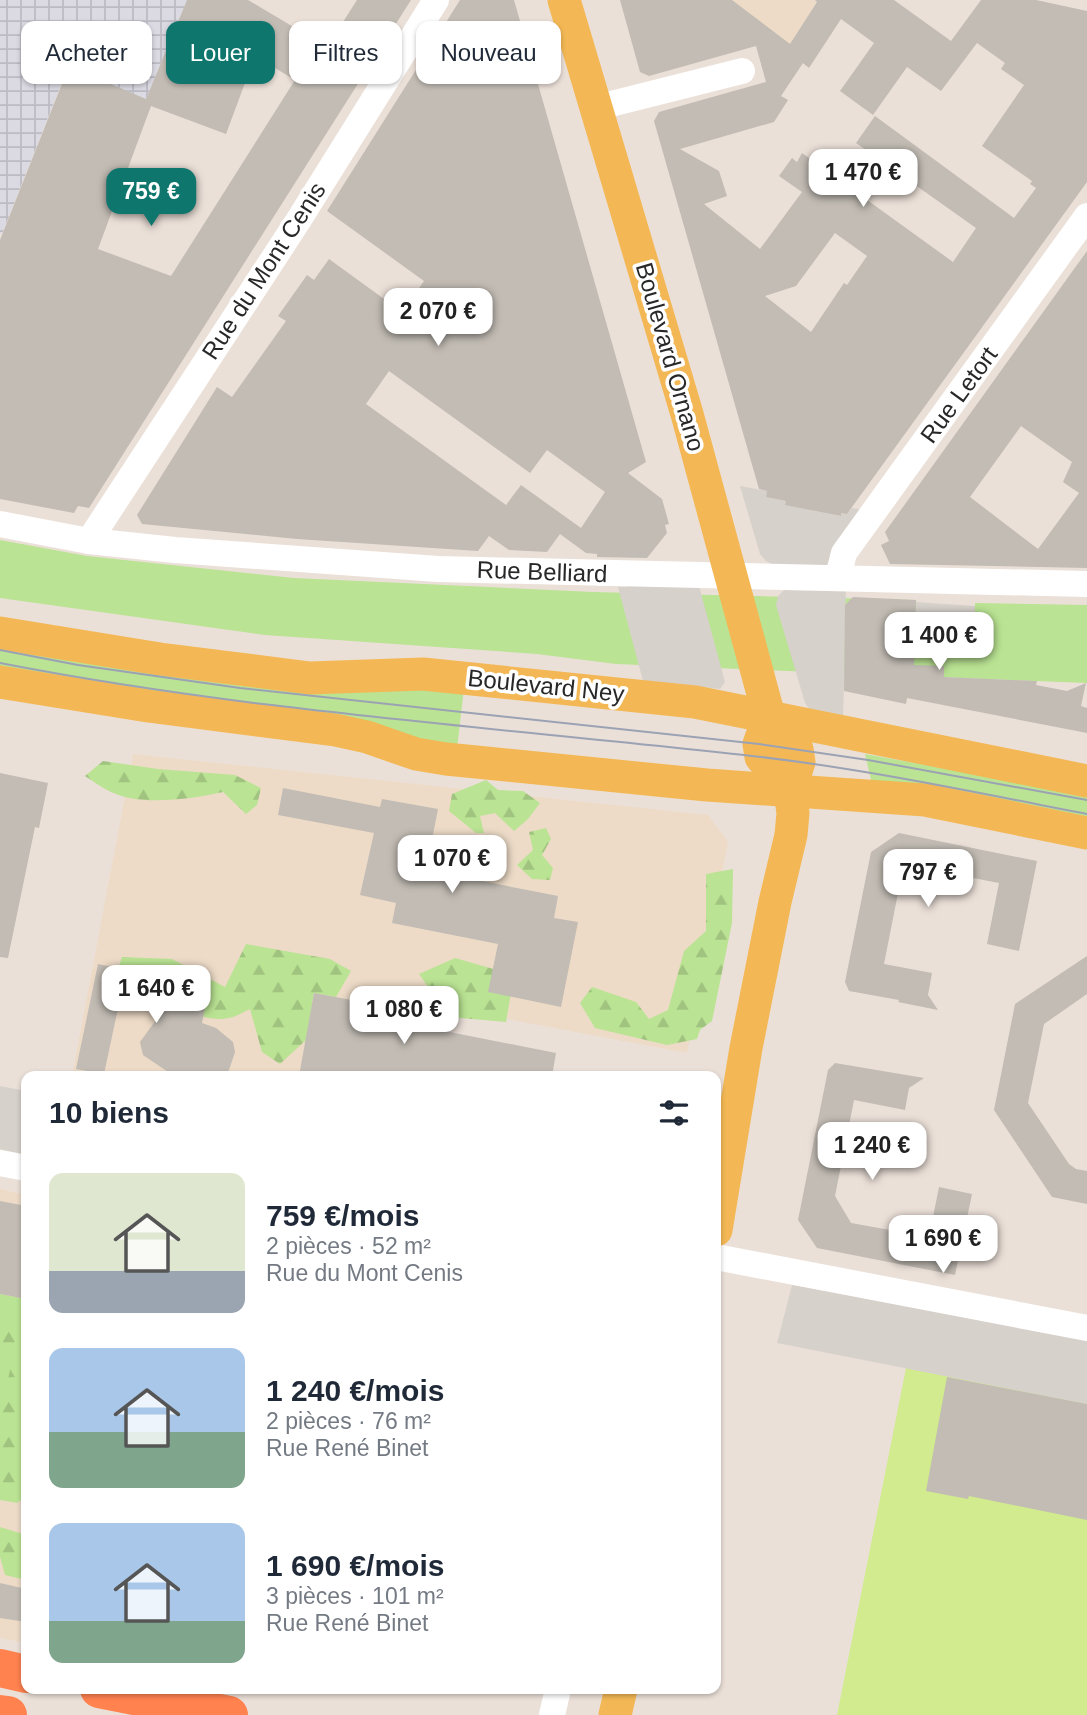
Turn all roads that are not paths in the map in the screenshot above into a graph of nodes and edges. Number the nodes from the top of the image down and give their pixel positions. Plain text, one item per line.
1 (564, 0) edge
2 (429, 2) edge
3 (742, 71) dead end
4 (595, 108) junction
5 (1087, 216) edge
6 (0, 524) edge
7 (89, 541) junction
8 (731, 576) junction
9 (838, 578) junction
10 (1087, 584) edge
11 (0, 633) edge
12 (0, 682) edge
13 (769, 716) junction
14 (1087, 781) edge
15 (790, 790) junction
16 (1087, 832) edge
17 (0, 1163) edge
18 (21, 1167) edge
19 (721, 1200) edge
20 (721, 1257) edge
21 (1087, 1328) edge
22 (0, 1668) edge
23 (21, 1673) edge
24 (124, 1694) edge
25 (557, 1694) edge
26 (620, 1694) edge
27 (0, 1713) edge
28 (8, 1715) edge
29 (229, 1715) edge
30 (552, 1715) edge
31 (615, 1715) edge

1 - 4 main road, Boulevard Ornano
2 - 7 street, Rue du Mont Cenis
3 - 4 street
4 - 8 main road, Boulevard Ornano
5 - 9 street, Rue Letort
6 - 7 street, Rue Belliard
7 - 8 street, Rue Belliard
8 - 9 street, Rue Belliard
8 - 13 main road, Boulevard Ornano
9 - 10 street, Rue Belliard
11 - 13 main road, Boulevard Ney
12 - 15 main road
13 - 14 main road, Boulevard Ney
13 - 15 main road
15 - 16 main road
15 - 19 main road
17 - 18 street
20 - 21 street
22 - 23 highway
24 - 29 highway
25 - 30 street
26 - 31 main road
27 - 28 highway

